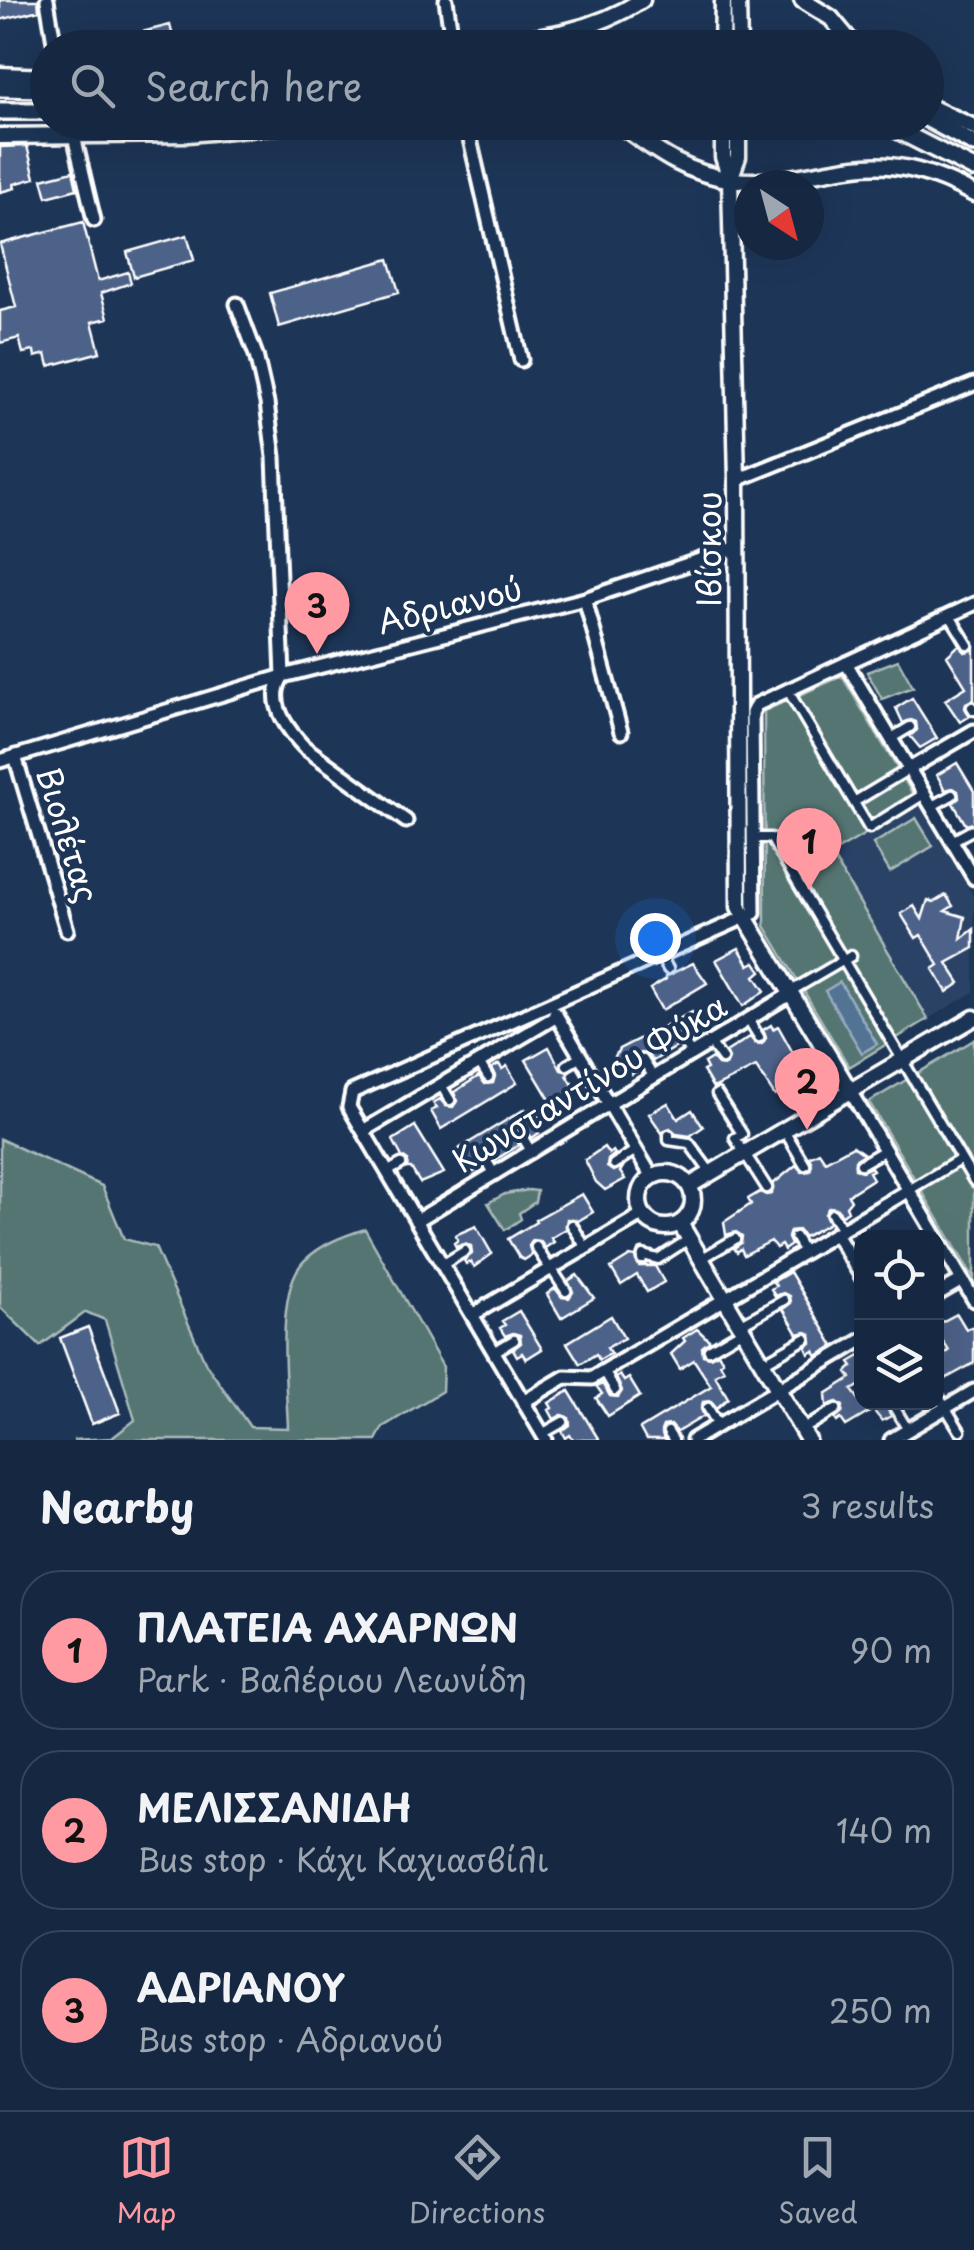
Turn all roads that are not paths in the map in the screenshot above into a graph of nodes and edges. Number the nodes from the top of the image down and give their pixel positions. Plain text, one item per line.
1 (47, 0) edge
2 (446, 0) edge
3 (642, 0) edge
4 (723, 0) edge
5 (738, 0) edge
6 (802, 0) edge
7 (52, 30) edge
8 (449, 30) edge
9 (581, 30) edge
10 (722, 30) edge
11 (739, 30) edge
12 (841, 30) edge
13 (0, 76) edge
14 (30, 77) edge
15 (0, 88) edge
16 (30, 89) edge
17 (0, 110) edge
18 (30, 111) edge
19 (944, 113) edge
20 (974, 127) edge
21 (944, 128) edge
22 (0, 136) edge
23 (30, 136) edge
24 (75, 140) edge
25 (470, 140) edge
26 (639, 140) edge
27 (723, 140) edge
28 (738, 140) edge
29 (916, 140) edge
30 (974, 144) edge
31 (974, 170) edge
32 (730, 180) junction
33 (974, 194) edge
34 (94, 220) dead end
35 (238, 304) dead end
36 (521, 360) dead end
37 (974, 384) edge
38 (737, 480) junction
39 (738, 547) junction
40 (585, 599) junction
41 (974, 604) edge
42 (950, 616) junction
43 (968, 646) dead end
44 (846, 663) junction
45 (284, 676) junction
46 (786, 688) junction
47 (910, 727) dead end
48 (974, 731) edge
49 (621, 732) dead end
50 (890, 739) junction
51 (15, 756) junction
52 (0, 761) edge
53 (909, 769) junction
54 (924, 794) junction
55 (952, 795) dead end
56 (854, 802) junction
57 (932, 806) junction
58 (406, 820) dead end
59 (972, 830) edge
60 (754, 838) junction
61 (952, 841) junction
62 (974, 878) edge
63 (745, 917) junction
64 (67, 930) dead end
65 (660, 955) junction
66 (847, 958) junction
67 (668, 968) dead end
68 (791, 992) junction
69 (550, 1003) junction
70 (557, 1016) junction
71 (974, 1018) edge
72 (748, 1020) junction
73 (760, 1037) dead end
74 (681, 1038) dead end
75 (710, 1042) junction
76 (690, 1054) junction
77 (581, 1057) junction
78 (722, 1059) dead end
79 (643, 1060) dead end
80 (902, 1060) junction
81 (479, 1062) junction
82 (567, 1065) dead end
83 (652, 1076) junction
84 (488, 1077) dead end
85 (788, 1082) dead end
86 (441, 1085) junction
87 (850, 1091) junction
88 (717, 1094) dead end
89 (450, 1100) dead end
90 (608, 1103) junction
91 (820, 1109) junction
92 (784, 1130) junction
93 (363, 1131) junction
94 (669, 1135) dead end
95 (522, 1136) dead end
96 (636, 1150) junction
97 (885, 1150) junction
98 (532, 1153) junction
99 (745, 1154) junction
100 (485, 1158) dead end
101 (961, 1159) junction
102 (402, 1164) dead end
103 (614, 1164) dead end
104 (861, 1164) dead end
105 (805, 1165) dead end
106 (388, 1172) junction
107 (494, 1174) junction
108 (711, 1174) junction
109 (652, 1177) junction
110 (974, 1181) edge
111 (690, 1186) junction
112 (767, 1188) dead end
113 (908, 1190) junction
114 (643, 1214) junction
115 (832, 1214) dead end
116 (416, 1221) junction
117 (680, 1223) junction
118 (572, 1225) dead end
119 (838, 1231) junction
120 (795, 1236) dead end
121 (689, 1238) junction
122 (734, 1239) dead end
123 (536, 1247) dead end
124 (586, 1248) junction
125 (465, 1252) dead end
126 (804, 1252) junction
127 (642, 1259) dead end
128 (701, 1259) junction
129 (854, 1262) edge
130 (442, 1265) junction
131 (550, 1268) junction
132 (968, 1277) edge
133 (566, 1290) dead end
134 (944, 1291) edge
135 (725, 1299) junction
136 (784, 1300) dead end
137 (974, 1300) edge
138 (472, 1315) junction
139 (742, 1328) junction
140 (805, 1339) dead end
141 (514, 1340) dead end
142 (854, 1347) edge
143 (709, 1350) dead end
144 (494, 1352) junction
145 (763, 1363) junction
146 (608, 1365) junction
147 (778, 1389) junction
148 (614, 1390) dead end
149 (974, 1391) edge
150 (523, 1402) junction
151 (944, 1405) edge
152 (708, 1408) dead end
153 (946, 1408) junction
154 (836, 1410) dead end
155 (895, 1410) edge
156 (564, 1422) dead end
157 (718, 1425) junction
158 (960, 1432) dead end
159 (909, 1434) edge
160 (802, 1436) edge
161 (544, 1437) edge
162 (693, 1440) edge
163 (891, 1440) edge

1 - 7 street
2 - 8 street
3 - 9 street
4 - 10 street
5 - 11 street
6 - 12 street
13 - 14 street
15 - 16 main road
17 - 18 main road
19 - 20 street
21 - 30 main road
22 - 23 street
24 - 34 street
25 - 36 street
26 - 32 street
27 - 32 street, Ιβίσκου
28 - 32 street, Ιβίσκου
29 - 31 main road
32 - 33 street
32 - 38 street, Ιβίσκου
35 - 45 street
37 - 38 street
38 - 39 street, Ιβίσκου
39 - 40 street, Αδριανού
39 - 63 street, Ιβίσκου
40 - 45 street, Αδριανού
40 - 49 street
41 - 42 street
42 - 43 street
42 - 44 street
44 - 46 street
44 - 50 street
45 - 51 street, Αδριανού
45 - 58 street
46 - 56 street
46 - 60 street
47 - 50 street
48 - 53 street
50 - 53 street
51 - 52 street, Αδριανού
51 - 64 street, Βιολέτας
53 - 54 street
53 - 56 street
54 - 56 street
54 - 57 street
55 - 57 street
57 - 61 street
59 - 61 street
60 - 63 street
60 - 66 street
61 - 62 street
63 - 65 street
63 - 68 street
65 - 67 street
65 - 69 street
66 - 68 street
66 - 80 street
68 - 72 street, Κωνσταντίνου Φύκα
68 - 87 street
69 - 70 street
69 - 93 street
70 - 77 street
70 - 81 street
71 - 80 street
72 - 73 street
72 - 75 street, Κωνσταντίνου Φύκα
74 - 76 street
75 - 76 street, Κωνσταντίνου Φύκα
75 - 78 street
76 - 83 street, Κωνσταντίνου Φύκα
77 - 82 street
77 - 90 street
79 - 83 street
80 - 87 street
80 - 101 street
81 - 84 street
81 - 86 street
83 - 90 street, Κωνσταντίνου Φύκα
85 - 91 street
86 - 89 street
86 - 93 street
87 - 91 street
87 - 97 street
88 - 99 street
90 - 96 street
90 - 98 street, Κωνσταντίνου Φύκα
91 - 92 street
92 - 99 street
92 - 105 street
93 - 106 street
94 - 108 street
95 - 98 street
96 - 103 street
96 - 109 street
97 - 104 street
97 - 113 street
98 - 107 street, Κωνσταντίνου Φύκα
99 - 108 street
99 - 112 street
100 - 107 street
101 - 110 street
101 - 113 street
102 - 106 street
106 - 116 street
107 - 116 street, Κωνσταντίνου Φύκα
108 - 111 street
109 - 111 street
109 - 114 street
111 - 117 street
113 - 119 street
113 - 132 street
114 - 117 street
114 - 124 street
115 - 119 street
116 - 130 street
117 - 121 street
118 - 124 street
119 - 126 street
119 - 129 street
120 - 126 street
121 - 127 street
121 - 128 street
122 - 128 street
123 - 131 street
124 - 131 street
125 - 130 street
126 - 135 street
128 - 135 street
130 - 138 street
131 - 133 street
131 - 138 street
132 - 134 street
132 - 137 street
135 - 139 street
135 - 146 street
136 - 139 street
138 - 144 street
139 - 143 street
139 - 145 street
140 - 145 street
141 - 144 street
142 - 147 street
144 - 150 street
145 - 147 street
146 - 148 street
146 - 150 street
147 - 157 street
147 - 160 street
149 - 153 street
150 - 161 street
151 - 153 street
152 - 157 street
153 - 158 street
153 - 159 street
154 - 160 street
155 - 159 street
156 - 161 street
157 - 162 street
159 - 163 street

